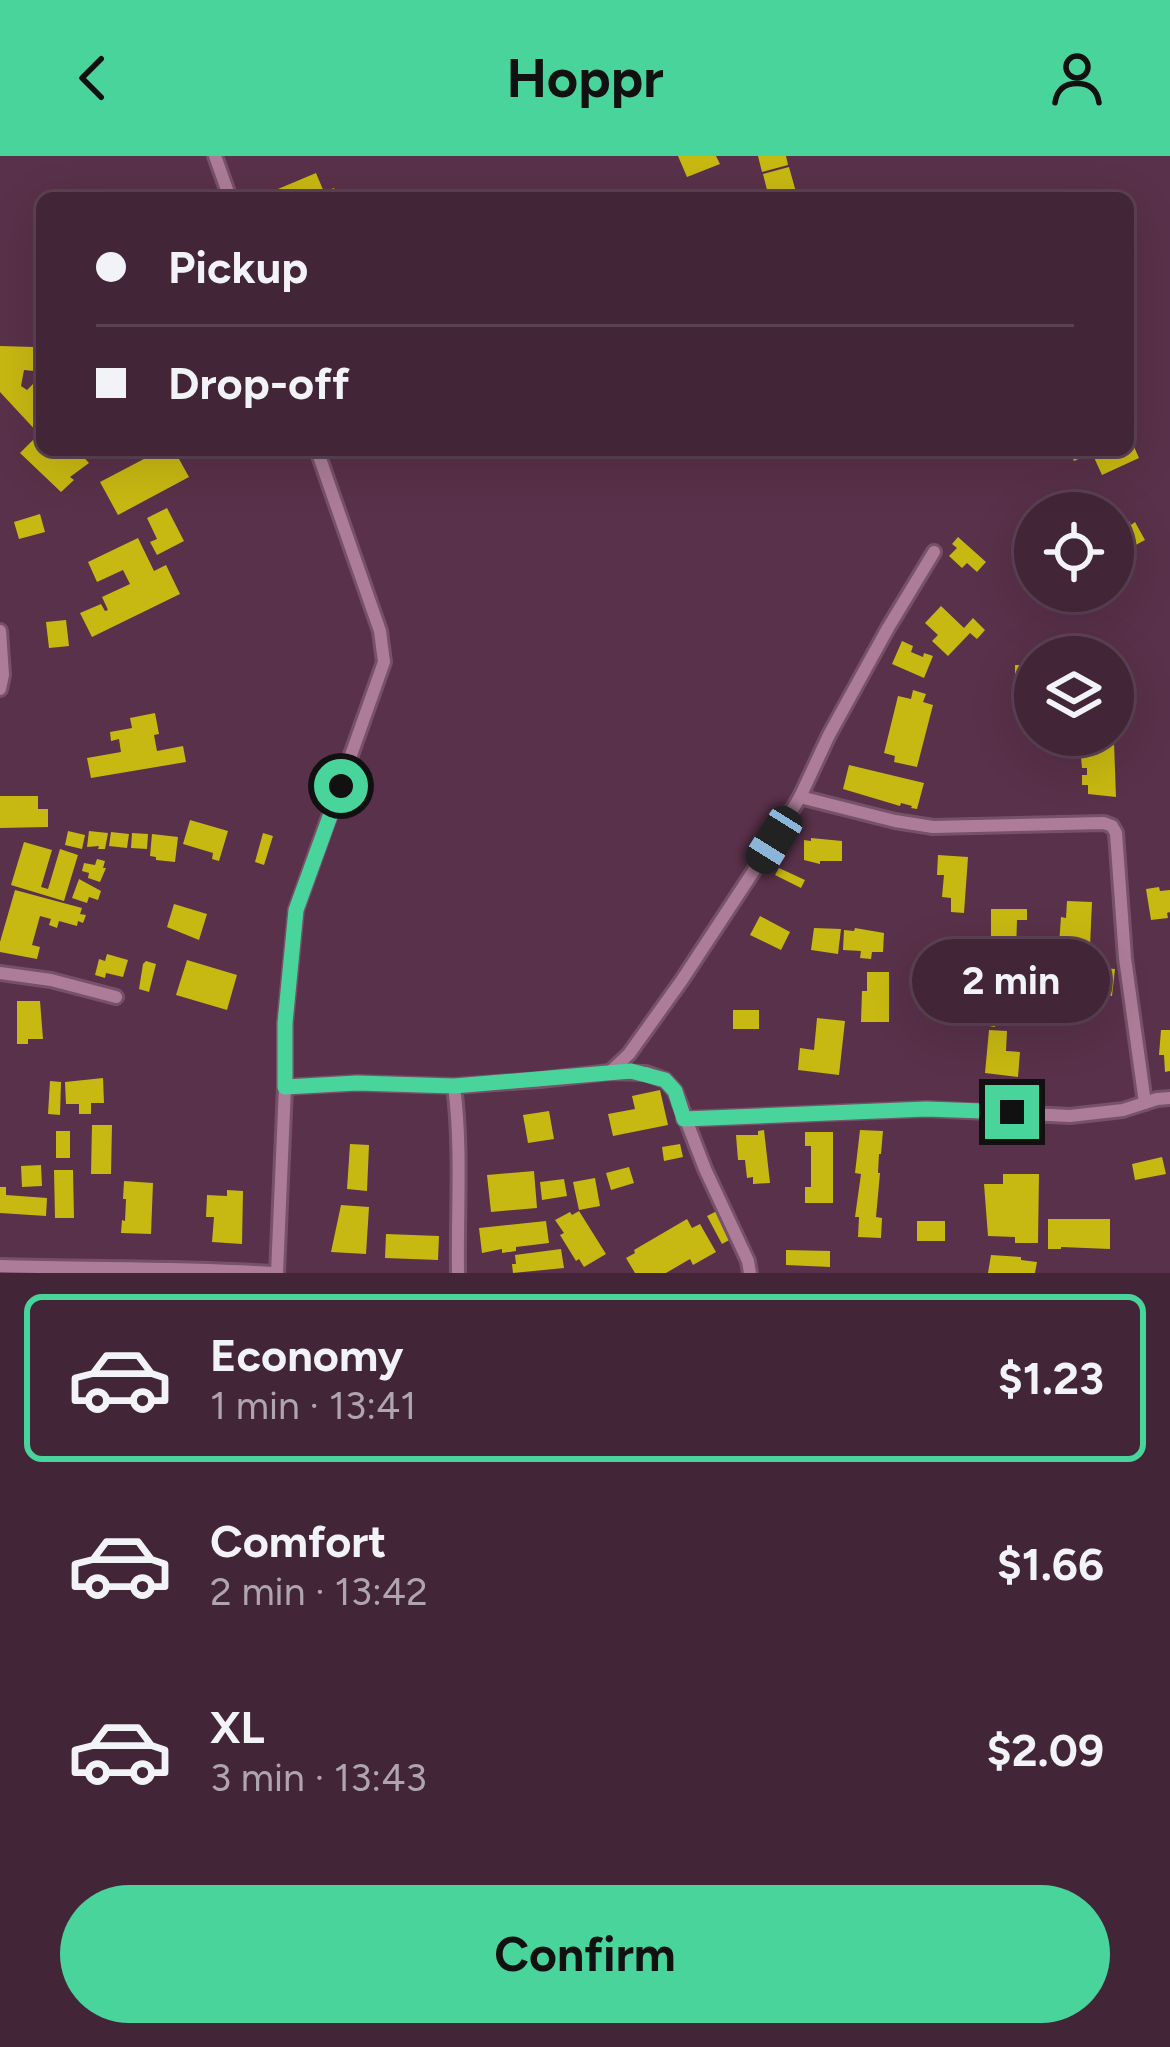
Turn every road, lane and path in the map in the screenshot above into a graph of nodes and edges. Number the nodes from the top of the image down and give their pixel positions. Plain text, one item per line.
1 (215, 156) edge
2 (228, 192) edge
3 (319, 456) edge
4 (934, 551) dead end
5 (0, 631) edge
6 (0, 689) edge
7 (800, 796) junction
8 (0, 974) edge
9 (116, 997) dead end
10 (610, 1072) junction
11 (454, 1086) junction
12 (285, 1087) junction
13 (1170, 1098) edge
14 (1145, 1103) junction
15 (684, 1119) junction
16 (0, 1266) edge
17 (275, 1273) edge
18 (458, 1273) edge
19 (750, 1273) edge

1 - 2 street
3 - 12 street
4 - 7 street
5 - 6 street
7 - 10 street
7 - 14 street
8 - 9 street
10 - 11 street
10 - 15 street
11 - 12 street
11 - 18 street
12 - 17 street
13 - 14 street
14 - 15 street
15 - 19 street
16 - 17 street

